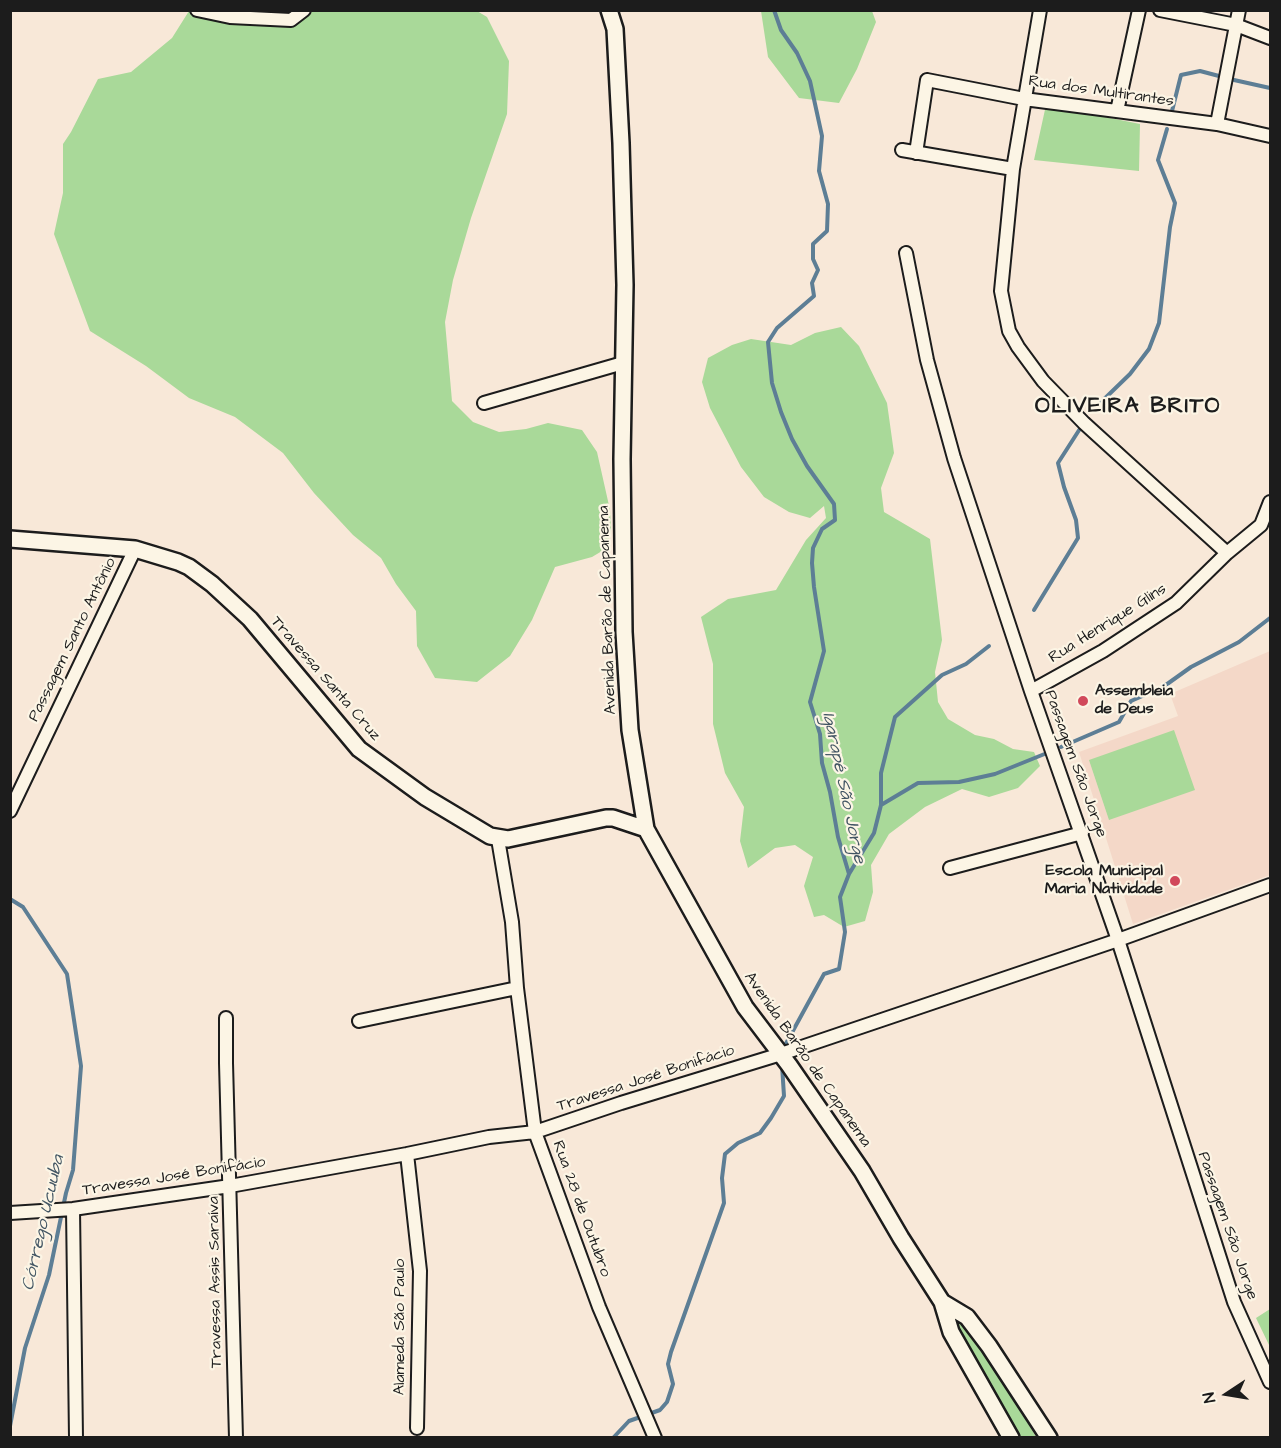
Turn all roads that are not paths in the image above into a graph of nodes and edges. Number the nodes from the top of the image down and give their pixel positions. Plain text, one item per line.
1 (197, 10) edge
2 (304, 10) edge
3 (609, 10) edge
4 (1040, 10) edge
5 (1139, 10) edge
6 (1160, 10) edge
7 (1239, 10) edge
8 (288, 15) edge
9 (1236, 25) junction
10 (1270, 38) edge
11 (1024, 99) junction
12 (1117, 111) junction
13 (1217, 124) junction
14 (1270, 136) edge
15 (902, 150) dead end
16 (916, 153) junction
17 (1013, 169) junction
18 (906, 253) dead end
19 (623, 363) junction
20 (484, 403) dead end
21 (1270, 502) edge
22 (10, 539) edge
23 (135, 549) junction
24 (1227, 553) junction
25 (1031, 691) junction
26 (10, 811) edge
27 (646, 829) junction
28 (1082, 833) junction
29 (498, 838) junction
30 (950, 868) dead end
31 (1270, 885) edge
32 (1119, 940) junction
33 (517, 988) junction
34 (226, 1018) dead end
35 (359, 1021) dead end
36 (781, 1054) junction
37 (535, 1132) junction
38 (407, 1154) junction
39 (230, 1186) junction
40 (73, 1209) junction
41 (10, 1213) edge
42 (942, 1302) junction
43 (1270, 1382) edge
44 (417, 1428) dead end
45 (75, 1437) edge
46 (236, 1437) edge
47 (655, 1437) edge
48 (1011, 1437) edge
49 (1049, 1437) edge

1 - 8 street
2 - 8 street
3 - 19 street, Avenida Barão de Capanema
4 - 11 street
5 - 12 street
6 - 9 street
7 - 9 street
9 - 10 street
9 - 13 street
11 - 12 street, Rua dos Multirantes
11 - 16 street, Rua dos Multirantes
11 - 17 street
12 - 13 street, Rua dos Multirantes
13 - 14 street, Rua dos Multirantes
15 - 16 street
16 - 17 street
17 - 24 street
18 - 25 street, Passagem São Jorge
19 - 20 street
19 - 27 street, Avenida Barão de Capanema
21 - 24 street, Rua Henrique Glins
22 - 23 street, Travessa Santa Cruz
23 - 26 street, Passagem Santo Antônio
23 - 29 street, Travessa Santa Cruz
24 - 25 street, Rua Henrique Glins
25 - 28 street, Passagem São Jorge
27 - 29 street
27 - 36 street, Avenida Barão de Capanema
28 - 30 street
28 - 32 street, Passagem São Jorge
29 - 33 street, Rua 28 de Outubro
31 - 32 street, Travessa José Bonifácio
32 - 36 street, Travessa José Bonifácio
32 - 43 street, Passagem São Jorge
33 - 35 street
33 - 37 street, Rua 28 de Outubro
34 - 39 street, Travessa Assis Saraíva
36 - 37 street, Travessa José Bonifácio
36 - 42 street, Avenida Barão de Capanema
37 - 38 street, Travessa José Bonifácio
37 - 47 street, Rua 28 de Outubro
38 - 39 street, Travessa José Bonifácio
38 - 44 street, Alameda São Paulo
39 - 40 street, Travessa José Bonifácio
39 - 46 street, Travessa Assis Saraíva
40 - 41 street, Travessa José Bonifácio
40 - 45 street
42 - 48 street, Avenida Barão de Capanema
42 - 49 street, Avenida Barão de Capanema

